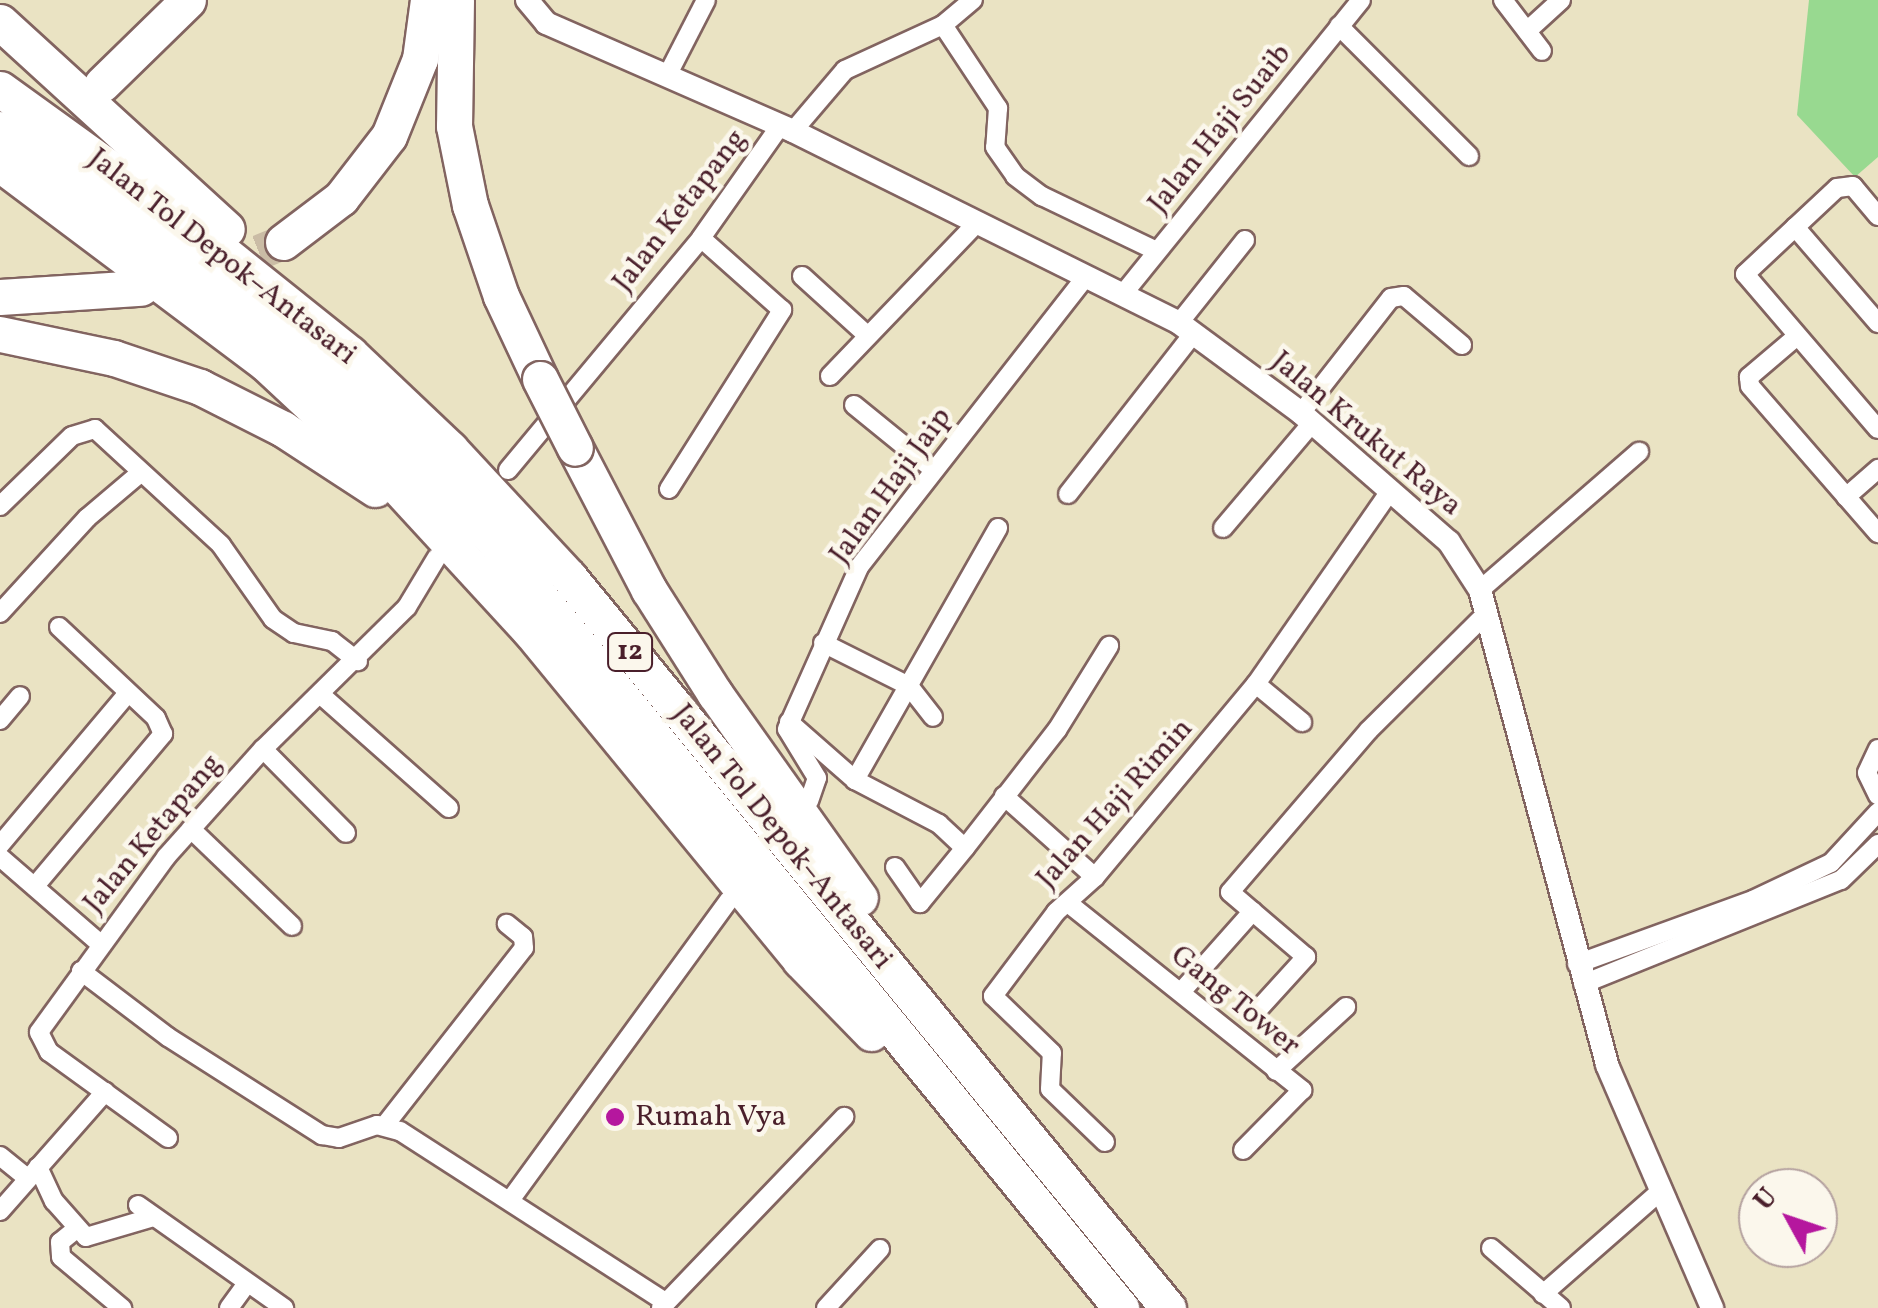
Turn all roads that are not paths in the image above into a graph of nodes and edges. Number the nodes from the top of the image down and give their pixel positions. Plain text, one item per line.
1 (188, 0) edge
2 (428, 0) edge
3 (456, 0) edge
4 (527, 0) edge
5 (706, 0) edge
6 (973, 0) edge
7 (1361, 0) edge
8 (1503, 0) edge
9 (1560, 0) edge
10 (943, 25) junction
11 (1338, 26) junction
12 (9, 31) edge
13 (1527, 31) junction
14 (1542, 51) dead end
15 (673, 64) junction
16 (102, 84) dead end
17 (0, 90) edge
18 (791, 127) junction
19 (0, 128) edge
20 (1469, 156) dead end
21 (0, 164) edge
22 (1878, 216) edge
23 (974, 225) junction
24 (1795, 226) junction
25 (701, 238) junction
26 (1245, 240) dead end
27 (283, 242) tunnel mouth
28 (1152, 256) junction
29 (802, 276) dead end
30 (1086, 276) junction
31 (141, 288) dead end
32 (1123, 294) junction
33 (0, 298) edge
34 (1187, 322) junction
35 (1878, 324) edge
36 (0, 334) edge
37 (868, 336) junction
38 (1796, 337) junction
39 (1462, 345) dead end
40 (350, 354) junction
41 (830, 376) dead end
42 (854, 405) dead end
43 (1306, 418) junction
44 (1878, 429) edge
45 (1639, 452) dead end
46 (1878, 469) edge
47 (508, 470) dead end
48 (934, 470) junction
49 (139, 474) junction
50 (669, 489) dead end
51 (1390, 490) junction
52 (1068, 494) dead end
53 (1846, 497) junction
54 (0, 506) edge
55 (998, 528) dead end
56 (1223, 528) dead end
57 (1878, 533) edge
58 (437, 558) dead end
59 (487, 582) junction
60 (1480, 590) junction
61 (0, 613) edge
62 (1486, 614) junction
63 (59, 626) dead end
64 (823, 643) junction
65 (1108, 646) dead end
66 (358, 661) junction
67 (1256, 684) junction
68 (909, 686) junction
69 (127, 694) junction
70 (320, 694) junction
71 (20, 696) dead end
72 (934, 717) dead end
73 (0, 720) edge
74 (789, 722) junction
75 (1302, 722) dead end
76 (1878, 748) edge
77 (263, 749) junction
78 (855, 780) junction
79 (1004, 796) junction
80 (1878, 796) edge
81 (810, 801) dead end
82 (449, 808) dead end
83 (1878, 812) edge
84 (190, 830) junction
85 (346, 832) dead end
86 (1878, 844) edge
87 (0, 845) edge
88 (965, 848) junction
89 (1844, 853) junction
90 (0, 857) edge
91 (1866, 865) edge
92 (895, 867) dead end
93 (1096, 877) junction
94 (35, 886) junction
95 (729, 900) dead end
96 (1068, 902) junction
97 (1253, 912) junction
98 (508, 924) dead end
99 (292, 926) dead end
100 (98, 942) junction
101 (81, 971) junction
102 (1580, 974) junction
103 (1181, 992) junction
104 (1346, 1007) dead end
105 (1255, 1013) dead end
106 (1276, 1071) junction
107 (105, 1092) junction
108 (844, 1117) dead end
109 (385, 1125) junction
110 (1022, 1132) junction
111 (168, 1138) dead end
112 (1105, 1142) dead end
113 (1243, 1150) dead end
114 (0, 1156) edge
115 (33, 1172) junction
116 (1008, 1173) junction
117 (1663, 1189) junction
118 (512, 1200) junction
119 (0, 1211) edge
120 (75, 1230) junction
121 (1491, 1248) dead end
122 (880, 1249) dead end
123 (247, 1283) junction
124 (1554, 1304) edge
125 (663, 1305) edge
126 (122, 1308) edge
127 (229, 1308) edge
128 (284, 1308) edge
129 (826, 1308) edge
130 (1121, 1308) edge
131 (1168, 1308) edge
132 (1712, 1308) edge

1 - 16 highway
2 - 27 highway
3 - 110 highway, bridge
4 - 15 street, Jalan Krukut Raya
5 - 15 street
6 - 10 street, Jalan Ketapang
7 - 11 street, Jalan Haji Suaib
8 - 13 street
9 - 13 street
10 - 18 street, Jalan Ketapang
10 - 28 street
11 - 20 street
11 - 28 street, Jalan Haji Suaib
12 - 40 highway
13 - 14 street
15 - 18 street, Jalan Krukut Raya
17 - 40 highway, Jalan Tol Depok–Antasari / 12
18 - 23 street, Jalan Krukut Raya
18 - 25 street, Jalan Ketapang
19 - 116 highway, Jalan Tol Depok–Antasari / 12
21 - 59 highway
22 - 24 street
23 - 30 street, Jalan Krukut Raya
23 - 37 street
24 - 35 street
24 - 38 street
25 - 47 street, Jalan Ketapang
25 - 50 street
26 - 34 street
28 - 32 street, Jalan Haji Suaib
29 - 37 street
30 - 32 street, Jalan Krukut Raya
30 - 48 street, Jalan Haji Jaip
31 - 33 highway
32 - 34 street, Jalan Krukut Raya
34 - 43 street, Jalan Krukut Raya
34 - 52 street
36 - 59 highway
37 - 41 street
38 - 44 street
38 - 53 street
39 - 43 street
40 - 110 highway, Jalan Tol Depok–Antasari / 12
42 - 48 street
43 - 51 street, Jalan Krukut Raya
43 - 56 street
45 - 60 street
46 - 53 street
48 - 64 street, Jalan Haji Jaip
49 - 54 street
49 - 61 street
49 - 66 street
51 - 60 street, Jalan Krukut Raya
51 - 67 street, Jalan Haji Rimin
53 - 57 street
55 - 68 street
58 - 66 street, Jalan Ketapang
59 - 116 highway
60 - 62 street, Jalan Krukut Raya
62 - 97 street
62 - 102 street, Jalan Krukut Raya
63 - 69 street
64 - 68 street
64 - 74 street, Jalan Haji Jaip
65 - 79 street
66 - 70 street, Jalan Ketapang
67 - 75 street
67 - 93 street, Jalan Haji Rimin
68 - 72 street
68 - 78 street
69 - 87 street
69 - 94 street
70 - 77 street, Jalan Ketapang
70 - 82 street
71 - 73 street
74 - 78 street
74 - 81 street
76 - 80 street
77 - 84 street, Jalan Ketapang
77 - 85 street
78 - 88 street
79 - 88 street
79 - 93 street
83 - 89 street
84 - 99 street
84 - 100 street, Jalan Ketapang
86 - 91 street
88 - 92 street
89 - 91 street
89 - 102 street
90 - 94 street
91 - 102 street
93 - 96 street, Jalan Haji Rimin
94 - 100 street
95 - 118 street
96 - 103 street, Gang Tower
96 - 112 street, Jalan Haji Rimin
97 - 103 street
97 - 105 street
98 - 109 street
100 - 101 street, Jalan Ketapang
101 - 107 street, Jalan Ketapang
101 - 109 street
102 - 117 street, Jalan Krukut Raya
103 - 106 street, Gang Tower
104 - 106 street
106 - 113 street, Gang Tower
107 - 111 street, Jalan Ketapang
107 - 115 street
108 - 125 street
109 - 118 street
110 - 131 highway, Jalan Tol Depok–Antasari / 12
114 - 115 street
115 - 119 street
115 - 120 street
116 - 130 highway, Jalan Tol Depok–Antasari / 12
117 - 124 street
117 - 132 street, Jalan Krukut Raya
118 - 125 street
120 - 123 street
120 - 126 street
121 - 124 street
122 - 129 street
123 - 127 street
123 - 128 street

